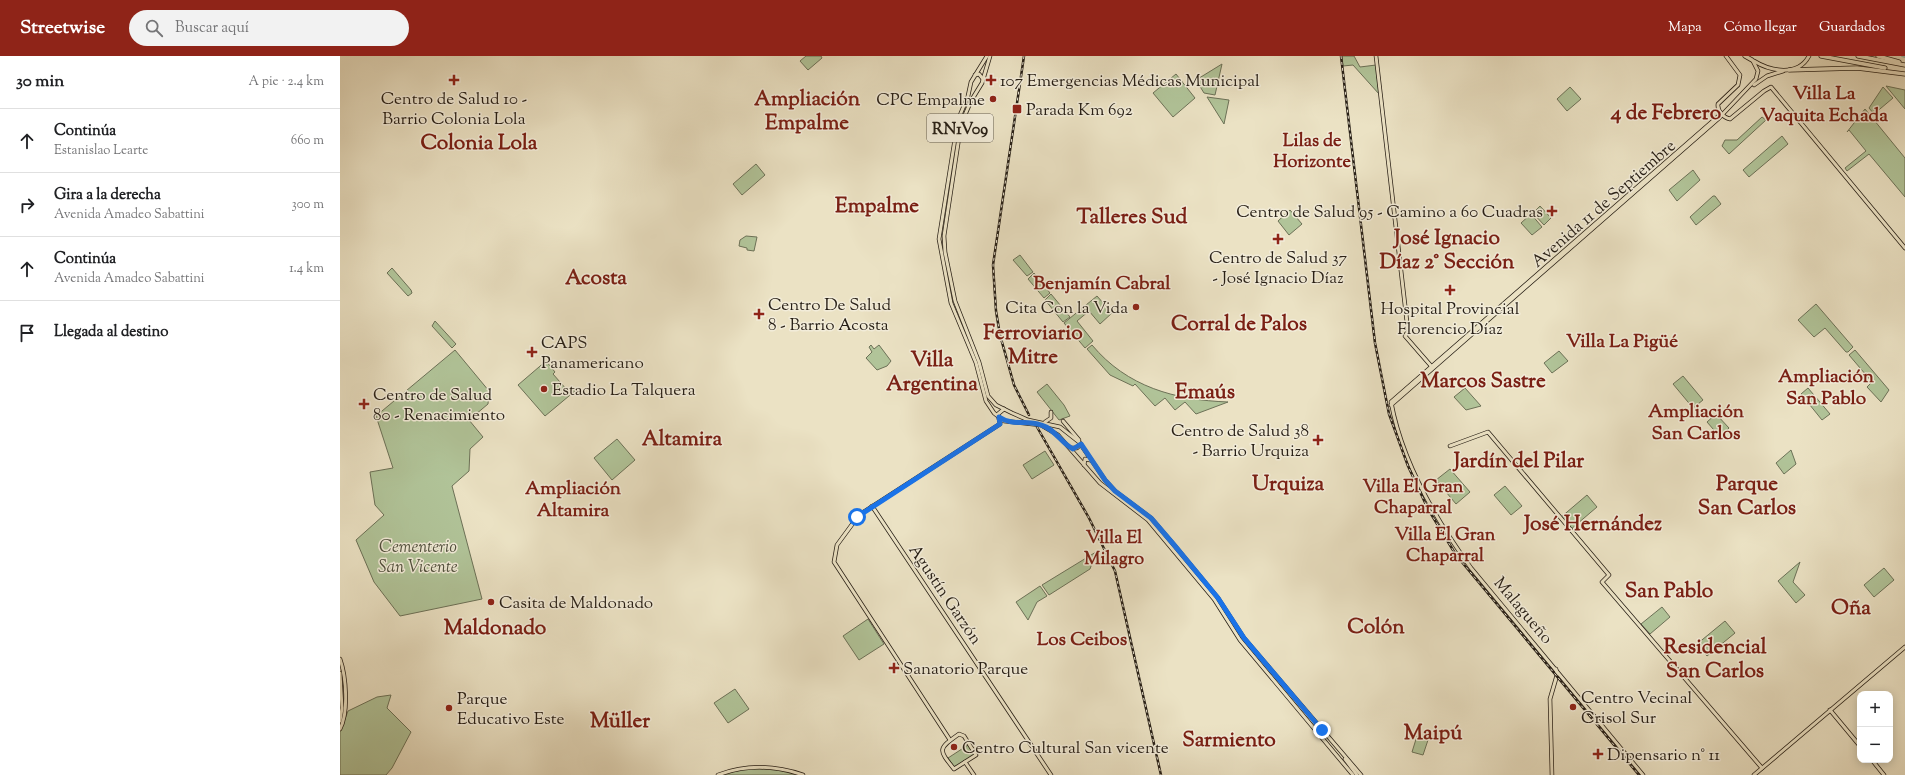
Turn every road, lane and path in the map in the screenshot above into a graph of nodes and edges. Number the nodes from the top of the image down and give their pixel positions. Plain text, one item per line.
1 (989, 56) edge
2 (1376, 56) edge
3 (1726, 56) edge
4 (1747, 56) edge
5 (1809, 56) edge
6 (1821, 56) edge
7 (1858, 56) edge
8 (1880, 58) edge
9 (1752, 60) junction
10 (1905, 64) edge
11 (1876, 68) junction
12 (1787, 70) junction
13 (1905, 73) edge
14 (975, 75) junction
15 (983, 79) junction
16 (1748, 90) junction
17 (1721, 114) junction
18 (1905, 248) edge
19 (1432, 367) junction
20 (1391, 404) joint
21 (1004, 409) junction
22 (1050, 412) dead end
23 (1012, 413) junction
24 (999, 417) junction
25 (1063, 421) dead end
26 (1009, 422) junction
27 (1043, 422) junction
28 (1080, 443) junction
29 (1450, 446) dead end
30 (1069, 447) junction
31 (1093, 462) junction
32 (1086, 467) junction
33 (1122, 499) junction
34 (1129, 503) junction
35 (872, 506) junction
36 (1905, 647) edge
37 (340, 658) edge
38 (1556, 669) junction
39 (340, 673) edge
40 (1830, 710) junction
41 (340, 721) edge
42 (340, 729) edge
43 (950, 740) junction
44 (1857, 742) edge
45 (1345, 757) junction
46 (966, 762) junction
47 (1874, 763) edge
48 (1762, 768) junction
49 (718, 775) edge
50 (803, 775) edge
51 (974, 775) edge
52 (1051, 775) edge
53 (1353, 775) edge
54 (1357, 775) edge
55 (1361, 775) edge
56 (1552, 775) edge
57 (1643, 775) edge
58 (1754, 775) edge
59 (1884, 775) edge

1 - 14 main road, RN1V09
1 - 15 main road, RN1V09
2 - 19 main road
3 - 17 main road
4 - 9 highway
5 - 12 main road, Avenida 11 de Septiembre
6 - 11 highway
7 - 8 highway
8 - 10 highway
9 - 12 main road
9 - 16 main road, Avenida 11 de Septiembre
11 - 12 highway
11 - 13 highway
12 - 16 main road, Avenida 11 de Septiembre
14 - 15 main road
14 - 24 main road, RN1V09
15 - 21 main road, RN1V09
16 - 17 main road, Avenida 11 de Septiembre
17 - 18 main road
17 - 19 main road, Avenida 11 de Septiembre
19 - 20 main road, Avenida 11 de Septiembre
20 - 38 main road, Malagueño
21 - 23 main road, RN1V09
21 - 24 main road
22 - 27 main road
23 - 26 main road
23 - 27 main road, RN1V09
24 - 26 main road, RN1V09
24 - 35 main road
25 - 28 main road
26 - 30 main road, RN1V09
27 - 28 main road, RN1V09
28 - 30 main road
28 - 31 main road, RN1V09
29 - 48 main road
30 - 32 main road, RN1V09
31 - 32 main road
31 - 33 main road, RN1V09
32 - 33 main road, RN1V09
33 - 34 main road, RN1V09
34 - 45 main road, RN1V09
34 - 53 main road, RN1V09
35 - 43 main road
35 - 52 main road, Agustín Garzón
36 - 40 main road
37 - 42 main road
38 - 56 main road
38 - 57 main road, Malagueño
39 - 41 main road
40 - 44 main road
40 - 48 main road
43 - 46 main road
43 - 46 main road
45 - 54 main road
45 - 55 main road, RN1V09
46 - 51 main road
47 - 59 main road
48 - 58 main road
49 - 50 main road

